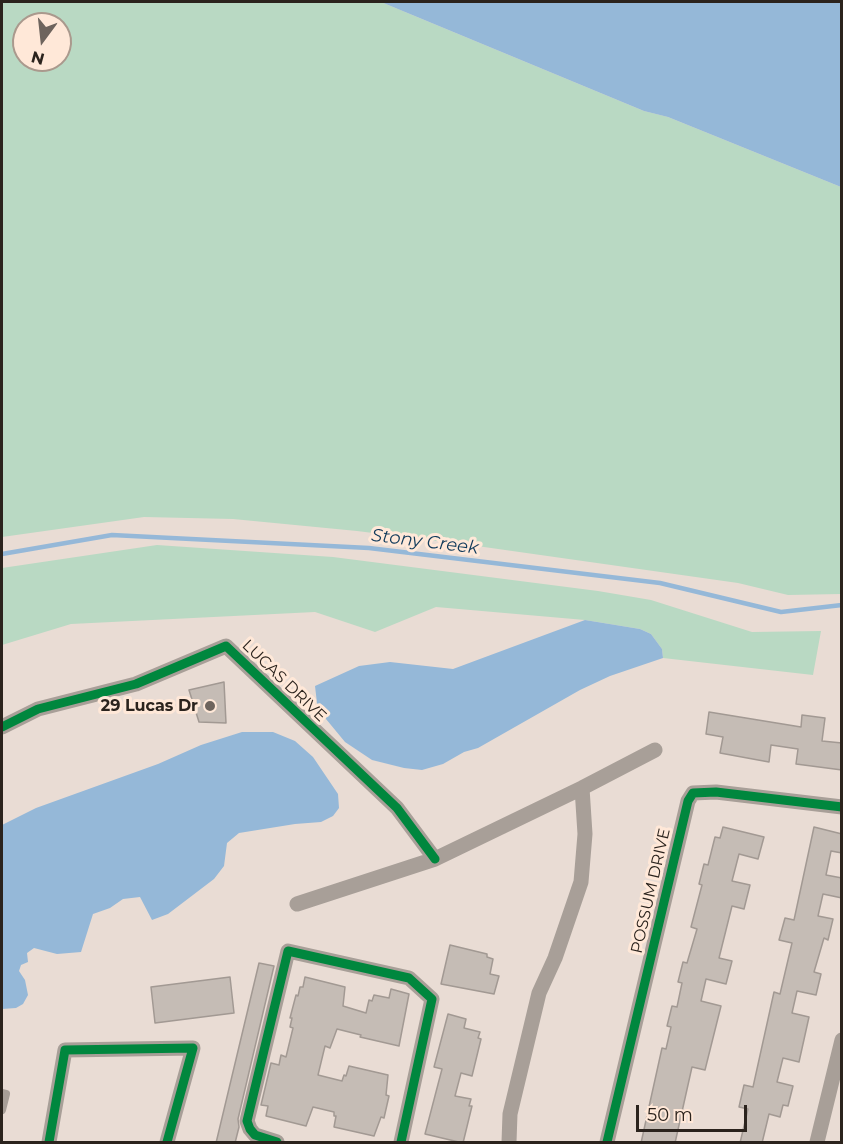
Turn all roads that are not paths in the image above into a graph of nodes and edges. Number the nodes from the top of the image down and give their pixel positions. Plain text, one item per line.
1 (2, 727) edge
2 (655, 750) dead end
3 (582, 788) junction
4 (842, 807) edge
5 (435, 859) junction
6 (297, 904) dead end
7 (842, 1040) edge
8 (2, 1093) edge
9 (2, 1110) edge
10 (49, 1143) edge
11 (167, 1143) edge
12 (277, 1143) edge
13 (400, 1143) edge
14 (509, 1143) edge
15 (607, 1143) edge
16 (817, 1143) edge

1 - 5 street, LUCAS DRIVE
2 - 3 street
3 - 5 street
3 - 14 street
4 - 15 street, POSSUM DRIVE
5 - 6 street
7 - 16 street
8 - 9 lane
10 - 11 street
12 - 13 street

